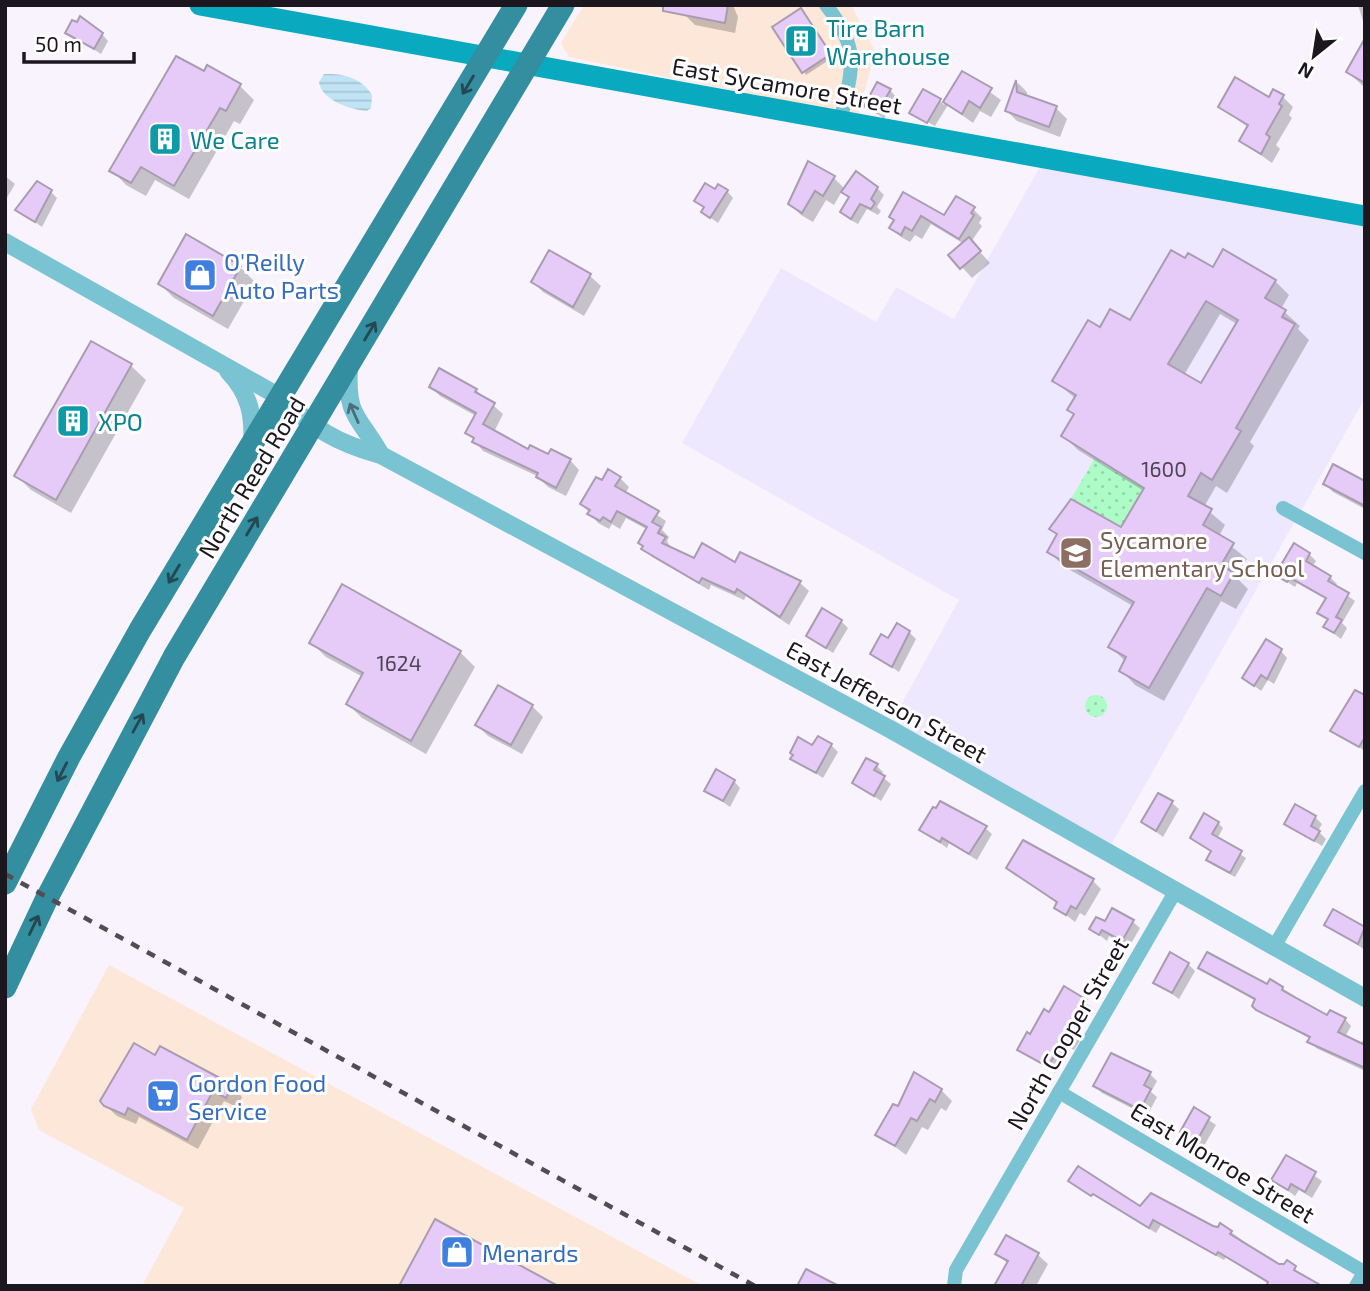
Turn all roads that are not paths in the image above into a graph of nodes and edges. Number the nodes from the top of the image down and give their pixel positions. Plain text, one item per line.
1 (200, 5) edge
2 (516, 5) edge
3 (563, 5) edge
4 (826, 5) edge
5 (484, 58) junction
6 (526, 66) junction
7 (840, 121) junction
8 (1365, 216) edge
9 (5, 242) edge
10 (218, 361) junction
11 (349, 365) junction
12 (280, 397) junction
13 (312, 427) junction
14 (252, 444) junction
15 (381, 454) junction
16 (1283, 508) dead end
17 (1365, 553) edge
18 (1365, 791) edge
19 (5, 883) edge
20 (1175, 892) junction
21 (1273, 947) junction
22 (5, 987) edge
23 (1365, 998) edge
24 (1059, 1091) junction
25 (1364, 1271) edge
26 (954, 1286) edge
27 (1356, 1286) edge

1 - 5 main road, East Sycamore Street
2 - 5 main road, North Reed Road
3 - 6 main road, North Reed Road
4 - 7 street
5 - 6 main road, East Sycamore Street
5 -> 12 main road, North Reed Road
6 - 7 main road, East Sycamore Street
11 -> 6 main road, North Reed Road
7 - 8 main road, East Sycamore Street
9 - 10 street, East Jefferson Street
10 - 12 street, East Jefferson Street
10 - 14 street, East Jefferson Street
11 - 13 main road, North Reed Road
15 -> 11 street, East Jefferson Street
12 - 13 street, East Jefferson Street
12 - 14 main road, North Reed Road
13 - 15 street, East Jefferson Street
22 -> 13 main road, North Reed Road
14 -> 19 main road, North Reed Road
15 - 20 street, East Jefferson Street
16 - 17 street
18 - 21 street
20 - 21 street, East Jefferson Street
20 - 24 street, North Cooper Street
21 - 23 street, East Jefferson Street
24 - 25 street, East Monroe Street
24 - 26 street, North Cooper Street
25 - 27 street

